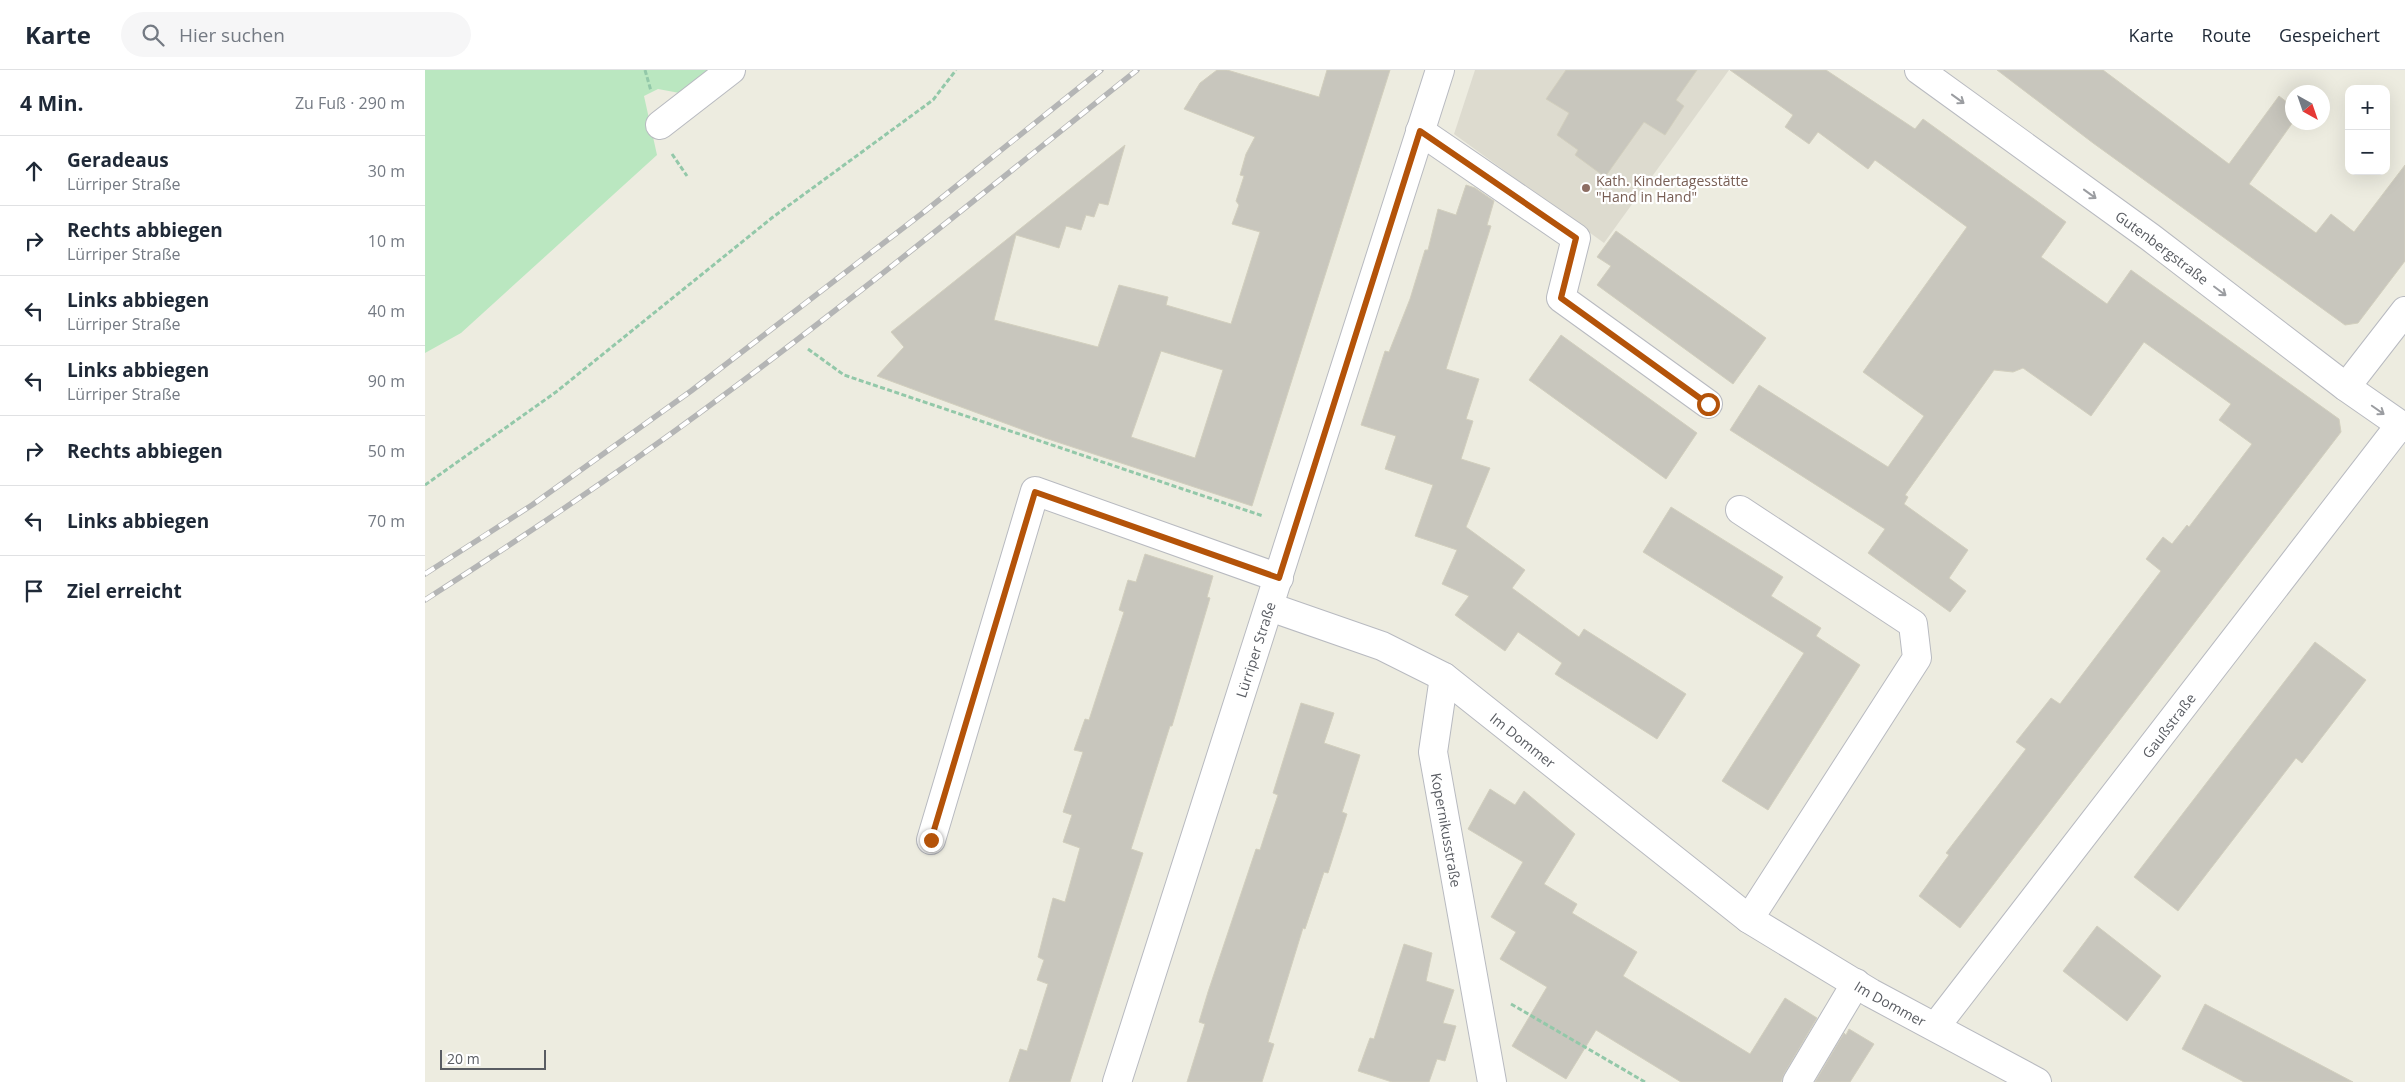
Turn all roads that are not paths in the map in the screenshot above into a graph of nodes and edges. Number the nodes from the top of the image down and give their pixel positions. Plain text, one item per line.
1 (731, 70) edge
2 (1440, 70) edge
3 (1919, 70) edge
4 (659, 126) dead end
5 (1420, 131) junction
6 (2405, 311) edge
7 (2346, 388) junction
8 (1708, 404) dead end
9 (2403, 427) edge
10 (1740, 510) dead end
11 (1279, 578) junction
12 (1270, 608) junction
13 (1444, 677) junction
14 (931, 840) dead end
15 (1749, 919) junction
16 (1856, 983) junction
17 (1935, 1026) junction
18 (1117, 1082) edge
19 (1492, 1082) edge
20 (1797, 1082) edge
21 (2037, 1082) edge

1 - 4 street
2 - 5 street, Lürriper Straße
3 -> 7 street, Gutenbergstraße
5 - 8 street
5 - 11 street, Lürriper Straße
6 - 7 street
7 -> 9 street, Gutenbergstraße
9 - 17 street, Gaußstraße
10 - 15 street
11 - 12 street, Lürriper Straße
11 - 14 street
12 - 13 street, Im Dommer
12 - 18 street, Lürriper Straße
13 - 15 street, Im Dommer
13 - 19 street, Kopernikusstraße
15 - 16 street, Im Dommer
16 - 17 street, Im Dommer
16 - 20 street
17 - 21 street, Im Dommer

